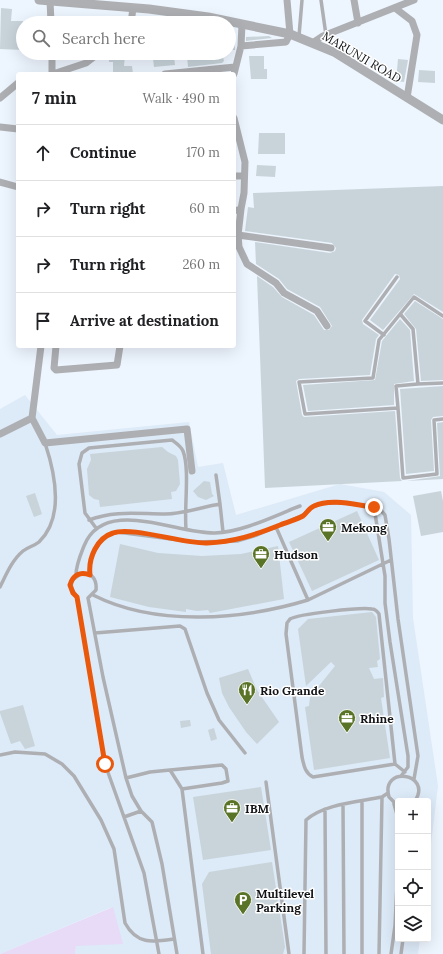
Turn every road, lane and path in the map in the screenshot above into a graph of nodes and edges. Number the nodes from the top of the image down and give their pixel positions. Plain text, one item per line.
1 (39, 0) edge
2 (50, 0) edge
3 (287, 0) edge
4 (302, 0) edge
5 (321, 0) edge
6 (354, 0) edge
7 (414, 0) edge
8 (133, 8) junction
9 (395, 8) junction
10 (51, 16) edge
11 (132, 16) edge
12 (200, 16) edge
13 (236, 23) edge
14 (358, 23) junction
15 (242, 24) junction
16 (326, 35) junction
17 (294, 36) junction
18 (314, 42) junction
19 (241, 46) junction
20 (52, 60) edge
21 (90, 60) edge
22 (234, 70) edge
23 (53, 72) edge
24 (59, 72) edge
25 (200, 72) edge
26 (16, 85) edge
27 (0, 98) edge
28 (407, 98) junction
29 (443, 120) edge
30 (236, 126) edge
31 (0, 127) edge
32 (16, 129) edge
33 (236, 176) edge
34 (244, 176) junction
35 (0, 182) edge
36 (16, 186) edge
37 (238, 210) edge
38 (238, 235) junction
39 (331, 248) dead end
40 (397, 277) dead end
41 (401, 315) junction
42 (443, 316) edge
43 (327, 326) dead end
44 (384, 335) junction
45 (41, 348) edge
46 (56, 348) edge
47 (120, 348) edge
48 (443, 383) edge
49 (418, 384) junction
50 (398, 408) junction
51 (32, 418) junction
52 (443, 419) edge
53 (0, 434) edge
54 (45, 443) junction
55 (192, 470) dead end
56 (216, 475) dead end
57 (220, 504) junction
58 (300, 506) dead end
59 (374, 507) junction
60 (185, 511) junction
61 (89, 520) junction
62 (276, 527) junction
63 (96, 528) junction
64 (186, 529) junction
65 (223, 532) junction
66 (391, 560) junction
67 (383, 562) junction
68 (76, 575) junction
69 (90, 575) junction
70 (0, 587) edge
71 (93, 594) junction
72 (308, 600) junction
73 (94, 633) junction
74 (245, 753) dead end
75 (0, 756) edge
76 (395, 764) junction
77 (170, 770) junction
78 (405, 772) junction
79 (401, 776) junction
80 (126, 778) junction
81 (414, 780) junction
82 (266, 782) dead end
83 (182, 789) junction
84 (388, 793) junction
85 (382, 797) junction
86 (417, 798) edge
87 (362, 802) junction
88 (395, 804) edge
89 (344, 805) junction
90 (325, 809) junction
91 (141, 811) junction
92 (124, 816) junction
93 (398, 870) edge
94 (174, 939) junction
95 (157, 942) junction
96 (403, 942) edge
97 (159, 954) edge
98 (177, 954) edge
99 (202, 954) edge
100 (289, 954) edge
101 (304, 954) edge
102 (326, 954) edge
103 (344, 954) edge
104 (362, 954) edge
105 (379, 954) edge
106 (391, 954) edge
107 (401, 954) edge

1 - 2 street, MARUNJI ROAD
2 - 8 street, MARUNJI ROAD
2 - 10 street
3 - 17 street
4 - 17 lane
5 - 16 lane
6 - 14 street
7 - 9 street
8 - 11 street
8 - 12 street, MARUNJI ROAD
9 - 14 street
9 - 28 street
13 - 15 street, MARUNJI ROAD
14 - 16 street
15 - 17 street, MARUNJI ROAD
15 - 19 street
16 - 18 street
17 - 18 street, MARUNJI ROAD
17 - 19 street
18 - 28 street, MARUNJI ROAD
19 - 22 street
20 - 23 street
21 - 24 street
22 - 25 street
26 - 27 street
28 - 29 street, MARUNJI ROAD
30 - 34 street
31 - 32 street
33 - 34 street
34 - 37 street
35 - 36 street
37 - 38 street
38 - 39 street
38 - 43 street
40 - 44 lane
41 - 42 lane
41 - 44 lane
41 - 49 lane
44 - 50 lane
45 - 51 street
46 - 47 street
48 - 49 lane
49 - 50 lane
50 - 52 lane
51 - 53 street
51 - 54 street
54 - 55 street
54 - 70 lane
56 - 57 lane
57 - 60 lane
57 - 65 lane
58 - 65 lane
59 - 62 lane
59 - 66 lane
59 - 67 lane
60 - 61 lane
60 - 61 lane
60 - 64 lane
61 - 63 lane
62 - 69 lane
62 - 72 lane
63 - 64 lane
63 - 68 lane
64 - 65 lane
66 - 67 lane
66 - 81 lane
67 - 72 lane
67 - 78 lane
68 - 69 lane
68 - 92 lane
69 - 71 lane
71 - 72 lane
71 - 73 lane
73 - 74 lane
73 - 80 lane
75 - 95 lane
76 - 76 lane
76 - 78 lane
77 - 80 lane
77 - 83 lane
77 - 83 lane
78 - 79 lane
79 - 81 lane
79 - 84 lane
80 - 91 lane
81 - 86 lane
82 - 100 lane
83 - 99 lane
84 - 85 lane
84 - 88 lane
85 - 87 lane
85 - 105 lane
87 - 89 lane
87 - 104 lane
89 - 90 lane
89 - 103 lane
90 - 101 lane
90 - 102 lane
91 - 92 lane
91 - 94 lane
92 - 95 lane
93 - 106 lane
94 - 95 lane
94 - 98 lane
95 - 97 lane
96 - 107 lane

